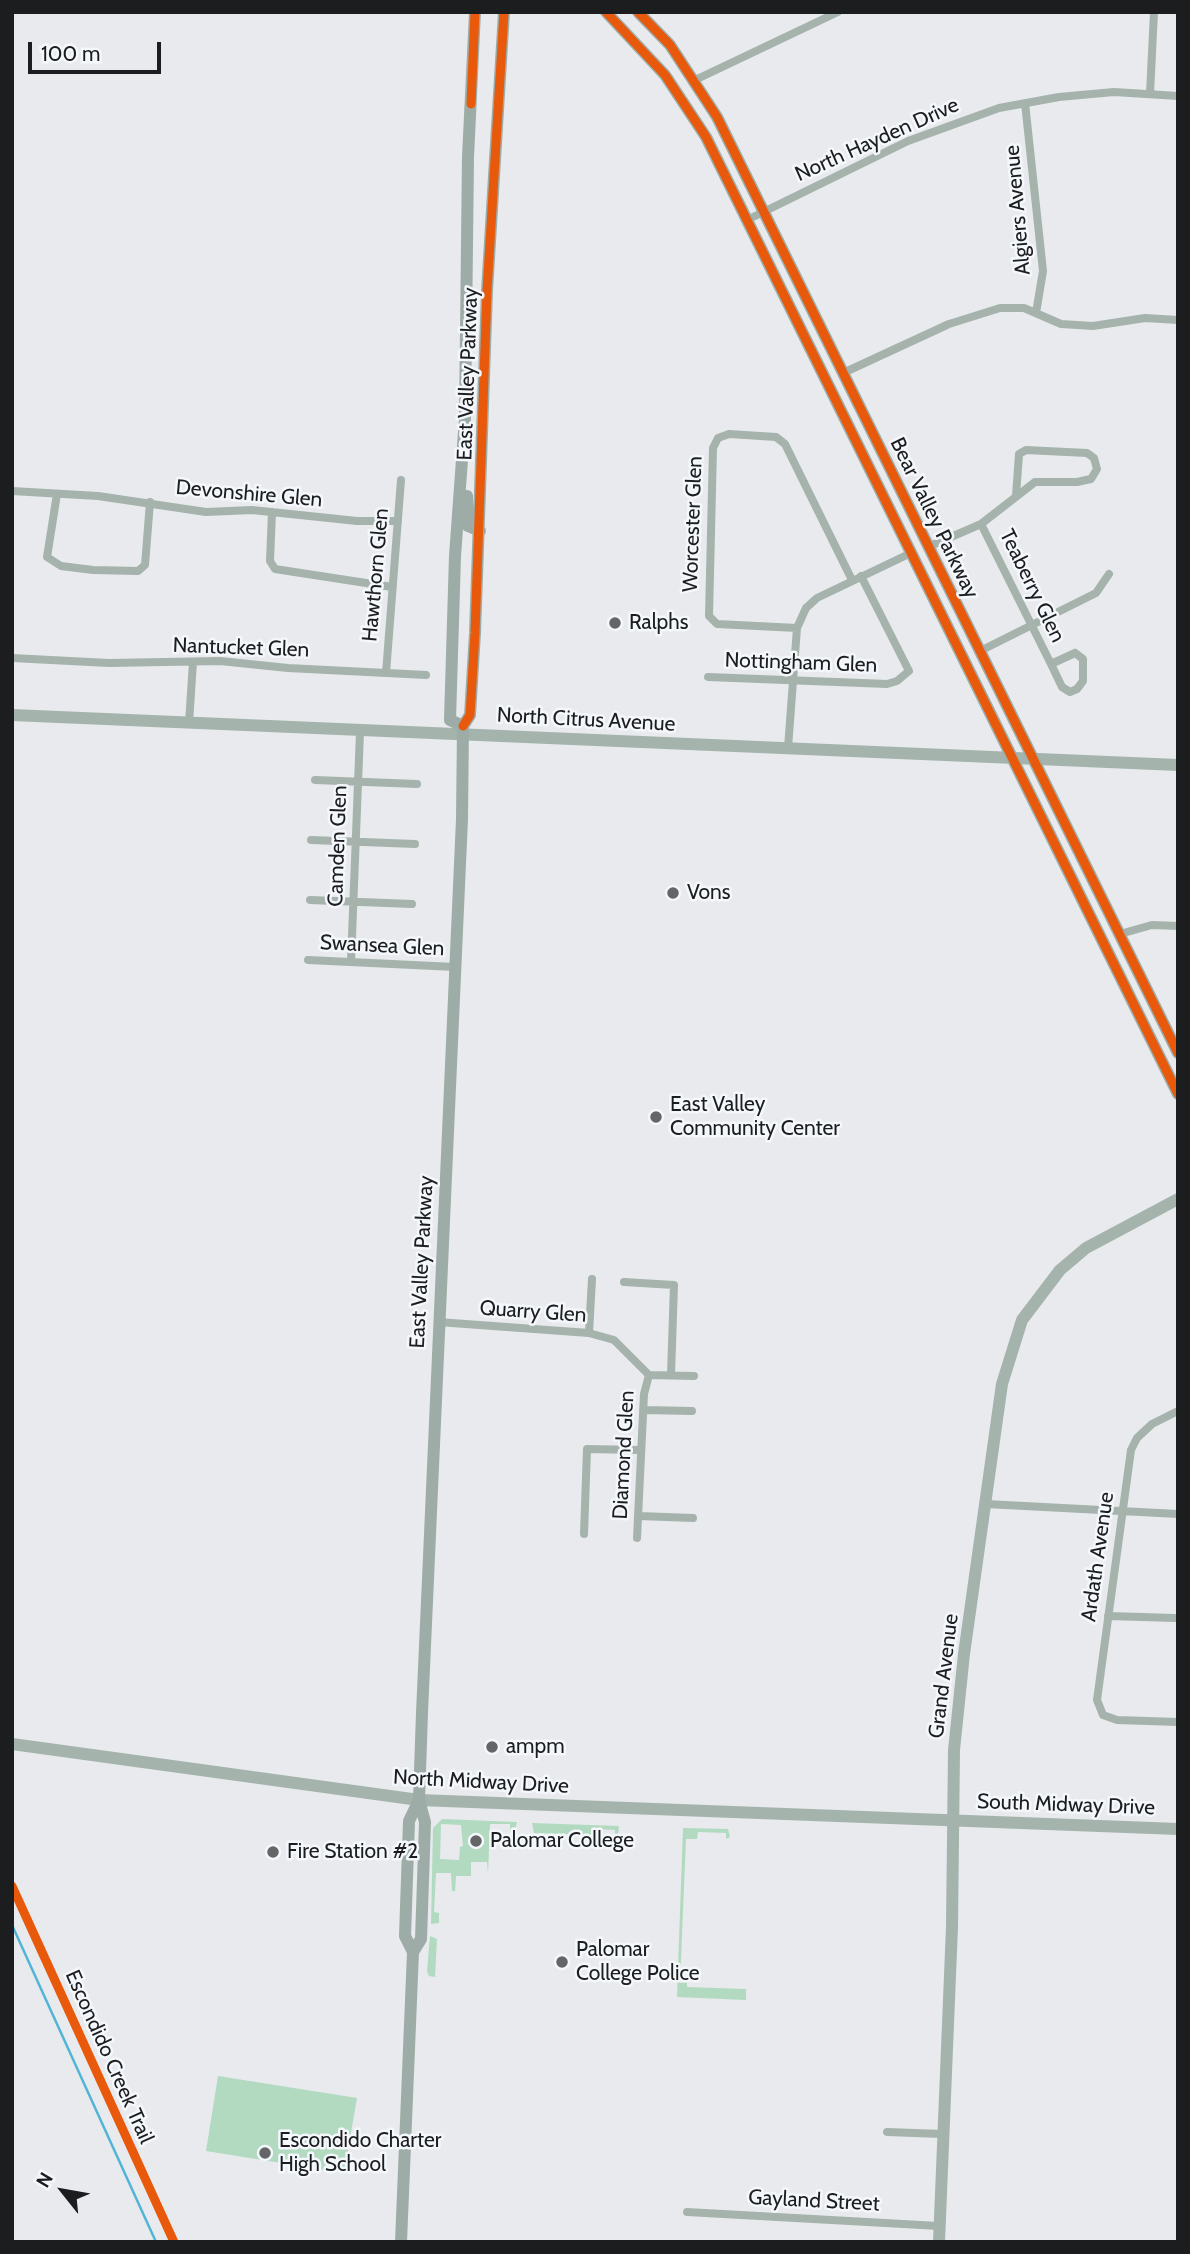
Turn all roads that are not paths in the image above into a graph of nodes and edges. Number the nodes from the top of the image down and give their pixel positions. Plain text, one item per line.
1 (475, 12) edge
2 (504, 12) edge
3 (606, 12) edge
4 (638, 12) edge
5 (838, 12) edge
6 (1154, 12) edge
7 (695, 80) junction
8 (1150, 94) junction
9 (1178, 96) edge
10 (1025, 103) junction
11 (764, 211) junction
12 (747, 220) junction
13 (1036, 313) junction
14 (1178, 320) edge
15 (843, 373) junction
16 (461, 476) junction
17 (401, 480) dead end
18 (12, 491) edge
19 (57, 494) junction
20 (1016, 496) junction
21 (150, 502) junction
22 (272, 512) junction
23 (398, 521) junction
24 (981, 524) junction
25 (480, 531) junction
26 (928, 547) junction
27 (911, 553) junction
28 (1109, 575) dead end
29 (861, 576) junction
30 (852, 580) junction
31 (391, 587) junction
32 (1031, 627) junction
33 (797, 628) junction
34 (980, 651) junction
35 (12, 658) edge
36 (193, 662) junction
37 (1051, 664) junction
38 (386, 673) junction
39 (426, 675) dead end
40 (708, 677) dead end
41 (794, 681) junction
42 (12, 715) edge
43 (189, 723) junction
44 (463, 730) junction
45 (360, 732) junction
46 (788, 748) junction
47 (1013, 759) junction
48 (1032, 760) junction
49 (1178, 765) edge
50 (315, 780) dead end
51 (358, 782) junction
52 (417, 784) dead end
53 (311, 840) dead end
54 (355, 842) junction
55 (415, 844) dead end
56 (310, 900) dead end
57 (353, 902) junction
58 (412, 904) dead end
59 (1178, 926) edge
60 (1120, 934) junction
61 (308, 960) dead end
62 (351, 962) junction
63 (455, 967) junction
64 (1178, 1053) edge
65 (1178, 1094) edge
66 (1178, 1199) edge
67 (592, 1279) dead end
68 (624, 1282) dead end
69 (438, 1322) junction
70 (589, 1333) junction
71 (649, 1375) junction
72 (671, 1375) junction
73 (694, 1376) dead end
74 (644, 1410) junction
75 (692, 1411) dead end
76 (1178, 1411) edge
77 (641, 1450) junction
78 (986, 1504) junction
79 (1122, 1511) junction
80 (1178, 1514) edge
81 (639, 1516) junction
82 (693, 1518) dead end
83 (584, 1534) dead end
84 (638, 1538) dead end
85 (1108, 1616) junction
86 (1175, 1618) dead end
87 (1178, 1722) edge
88 (12, 1744) edge
89 (419, 1801) junction
90 (952, 1820) junction
91 (1178, 1829) edge
92 (887, 2132) dead end
93 (942, 2134) junction
94 (687, 2212) dead end
95 (939, 2226) junction
96 (401, 2242) edge
97 (939, 2242) edge

1 - 16 main road, East Valley Parkway
2 - 25 main road, East Valley Parkway
3 - 12 main road, Bear Valley Parkway
4 - 7 main road, Bear Valley Parkway
5 - 7 street
6 - 8 street
7 - 11 main road, Bear Valley Parkway
8 - 9 street, North Hayden Drive
8 - 10 street, North Hayden Drive
10 - 11 street, North Hayden Drive
10 - 13 street, Algiers Avenue
11 - 12 street, North Hayden Drive
11 - 15 main road, Bear Valley Parkway
12 - 27 main road, Bear Valley Parkway
13 - 14 street
13 - 15 street
15 - 26 main road, Bear Valley Parkway
16 - 25 main road
16 - 44 main road, East Valley Parkway
17 - 23 street, Hawthorn Glen
18 - 19 street, Devonshire Glen
19 - 21 street, Devonshire Glen
19 - 21 street
20 - 20 street
20 - 24 street
21 - 22 street, Devonshire Glen
22 - 23 street, Devonshire Glen
22 - 31 street
23 - 31 street, Hawthorn Glen
24 - 26 street
24 - 32 street, Teaberry Glen
25 - 44 main road, East Valley Parkway
26 - 34 main road, Bear Valley Parkway
27 - 29 street
27 - 47 main road, Bear Valley Parkway
28 - 32 street
29 - 30 street
29 - 41 street, Nottingham Glen
30 - 33 street
30 - 33 street, Worcester Glen
31 - 38 street, Hawthorn Glen
32 - 34 street
32 - 37 street, Teaberry Glen
33 - 41 street
34 - 48 main road, Bear Valley Parkway
35 - 36 street, Nantucket Glen
36 - 38 street, Nantucket Glen
36 - 43 street
37 - 37 street, Teaberry Glen
38 - 39 street, Nantucket Glen
40 - 41 street, Nottingham Glen
41 - 46 street
42 - 43 street, North Citrus Avenue
43 - 45 street, North Citrus Avenue
44 - 45 street, North Citrus Avenue
44 - 46 street, North Citrus Avenue
44 - 63 main road, East Valley Parkway
45 - 51 street, Camden Glen
46 - 47 street, North Citrus Avenue
47 - 48 street, North Citrus Avenue
47 - 65 main road, Bear Valley Parkway
48 - 49 street, North Citrus Avenue
48 - 60 main road, Bear Valley Parkway
50 - 51 street
51 - 52 street
51 - 54 street, Camden Glen
53 - 54 street
54 - 55 street
54 - 57 street, Camden Glen
56 - 57 street
57 - 58 street
57 - 62 street, Camden Glen
59 - 60 street
60 - 64 main road, Bear Valley Parkway
61 - 62 street, Swansea Glen
62 - 63 street, Swansea Glen
63 - 69 main road, East Valley Parkway
66 - 78 street, Grand Avenue
67 - 70 street
68 - 72 street
69 - 70 street, Quarry Glen
69 - 89 main road, East Valley Parkway
70 - 71 street, Quarry Glen
71 - 72 street
71 - 74 street, Diamond Glen
72 - 73 street
74 - 75 street
74 - 77 street, Diamond Glen
76 - 79 street, Ardath Avenue
77 - 81 street, Diamond Glen
77 - 83 street
78 - 79 street
78 - 90 street, Grand Avenue
79 - 80 street
79 - 85 street, Ardath Avenue
81 - 82 street
81 - 84 street, Diamond Glen
85 - 86 street
85 - 87 street, Ardath Avenue
88 - 89 street, North Midway Drive
89 - 90 street, North Midway Drive
89 - 96 main road, East Valley Parkway
90 - 91 street, South Midway Drive
90 - 93 street, Grand Avenue
92 - 93 street
93 - 95 street, Grand Avenue
94 - 95 street, Gayland Street
95 - 97 street, Grand Avenue

